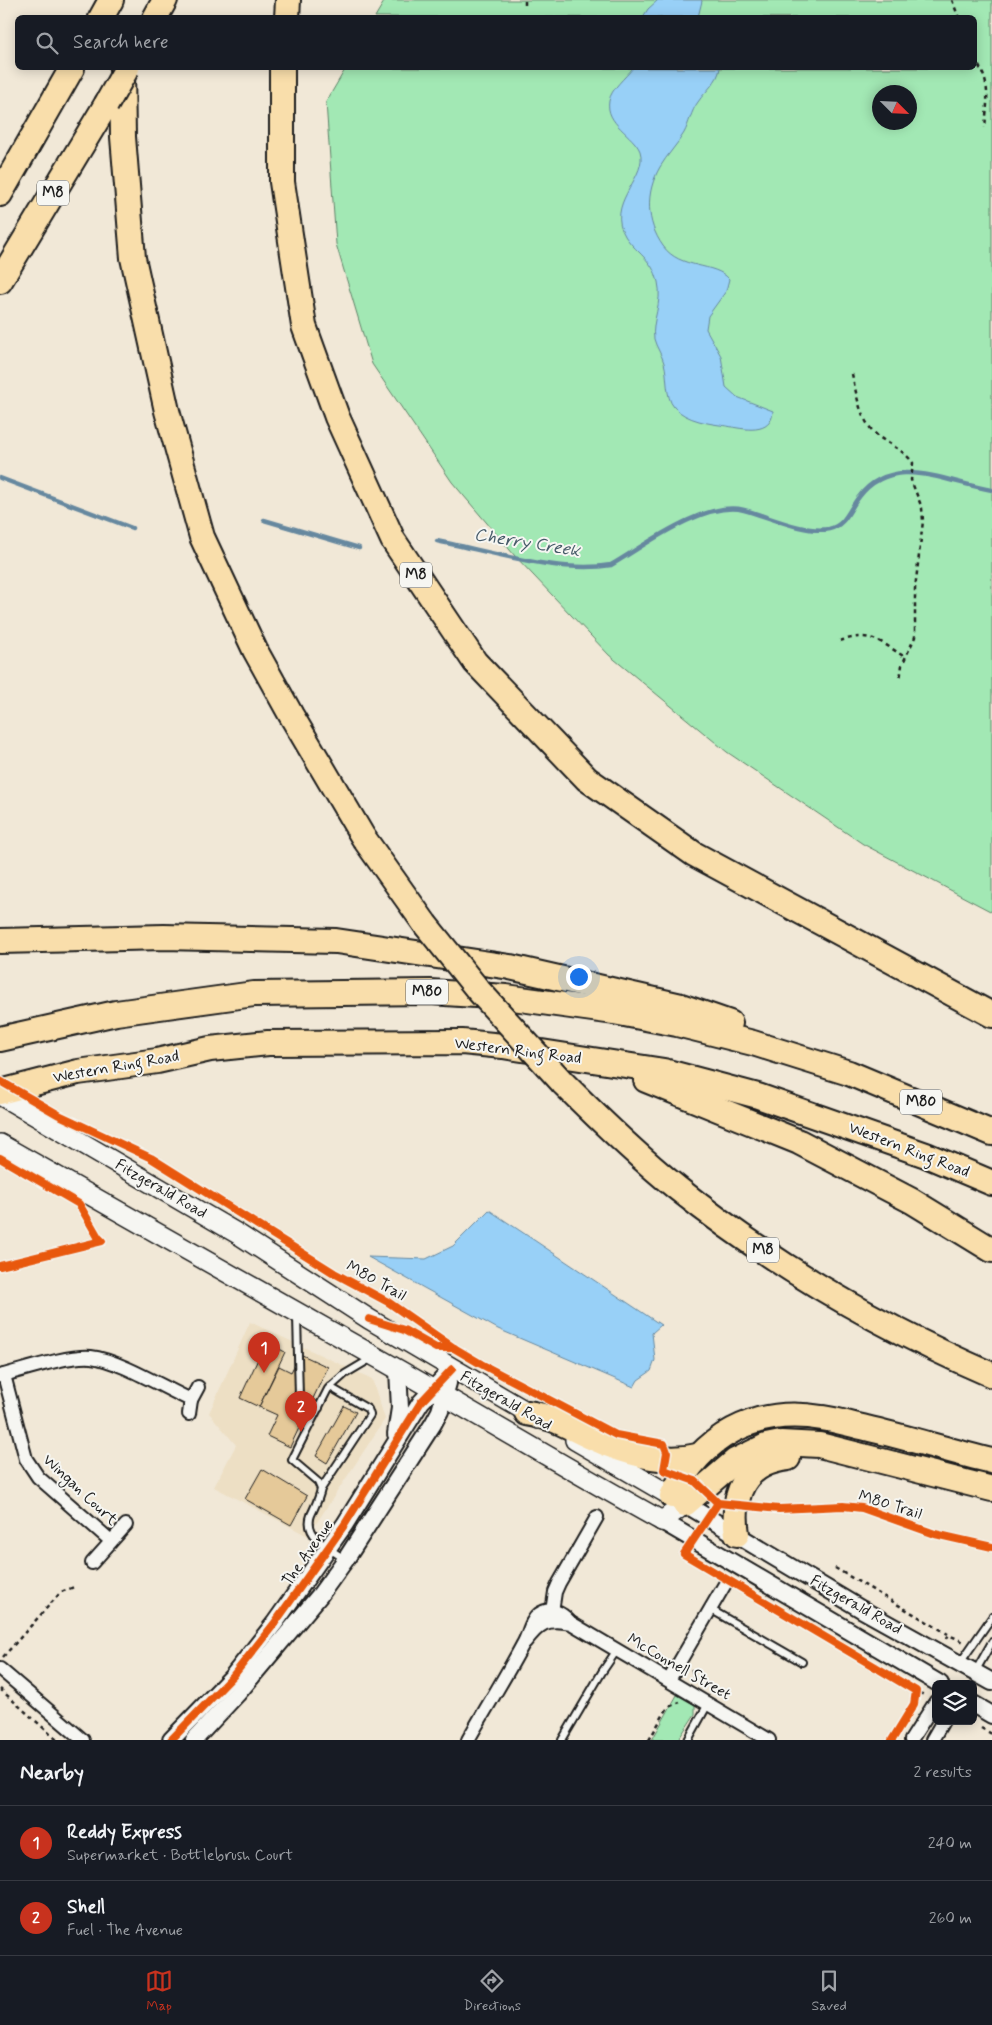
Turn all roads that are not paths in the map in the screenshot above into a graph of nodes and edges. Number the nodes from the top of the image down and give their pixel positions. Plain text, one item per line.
1 (110, 0) edge
2 (122, 0) edge
3 (165, 0) edge
4 (288, 0) edge
5 (102, 15) edge
6 (122, 15) edge
7 (157, 15) edge
8 (286, 15) edge
9 (71, 70) edge
10 (122, 70) edge
11 (126, 70) edge
12 (282, 70) edge
13 (0, 194) edge
14 (0, 281) edge
15 (0, 942) edge
16 (992, 1015) edge
17 (0, 1039) edge
18 (563, 1057) junction
19 (849, 1073) junction
20 (7, 1091) edge
21 (0, 1132) edge
22 (992, 1133) edge
23 (0, 1144) edge
24 (992, 1183) edge
25 (992, 1250) edge
26 (294, 1312) junction
27 (375, 1356) junction
28 (452, 1369) junction
29 (398, 1370) junction
30 (992, 1375) edge
31 (2, 1376) edge
32 (198, 1387) dead end
33 (329, 1388) junction
34 (438, 1392) junction
35 (191, 1400) junction
36 (318, 1408) junction
37 (527, 1412) junction
38 (189, 1414) dead end
39 (394, 1443) junction
40 (697, 1456) junction
41 (992, 1462) edge
42 (889, 1464) junction
43 (992, 1489) edge
44 (321, 1490) junction
45 (679, 1500) junction
46 (597, 1516) dead end
47 (662, 1520) junction
48 (126, 1525) dead end
49 (737, 1534) junction
50 (111, 1541) junction
51 (329, 1548) junction
52 (346, 1559) junction
53 (92, 1563) dead end
54 (725, 1584) dead end
55 (710, 1609) junction
56 (551, 1615) junction
57 (992, 1617) edge
58 (992, 1642) edge
59 (618, 1650) junction
60 (802, 1662) dead end
61 (960, 1664) junction
62 (0, 1669) edge
63 (971, 1678) edge
64 (670, 1680) junction
65 (933, 1680) edge
66 (949, 1680) edge
67 (992, 1682) edge
68 (709, 1703) junction
69 (977, 1706) edge
70 (932, 1707) edge
71 (992, 1715) edge
72 (941, 1725) edge
73 (78, 1738) edge
74 (171, 1740) edge
75 (194, 1740) edge
76 (468, 1740) edge
77 (562, 1740) edge
78 (688, 1740) edge
79 (769, 1740) edge
80 (911, 1740) edge
81 (932, 1740) edge

1 - 5 highway
2 - 6 highway
3 - 7 highway
4 - 8 highway
9 - 13 highway
10 - 30 highway, M8, bridge
11 - 14 highway, M8, bridge
12 - 16 highway, M8
15 - 19 highway
17 - 19 highway, M80
18 - 20 highway, Western Ring Road
18 - 24 highway, Western Ring Road
18 - 25 highway
19 - 22 highway, M80
20 - 28 main road, Fitzgerald Road
21 - 26 main road
23 - 26 main road, Fitzgerald Road
26 - 27 main road, Fitzgerald Road
26 - 36 lane
27 - 29 main road, Fitzgerald Road
27 - 33 lane
28 - 34 street, The Avenue
28 - 37 main road, Fitzgerald Road
29 - 34 main road, Fitzgerald Road
29 - 39 street, The Avenue
31 - 35 street
31 - 50 street, Wingan Court
32 - 35 street
33 - 36 lane
33 - 44 lane
34 - 39 street, The Avenue
34 - 47 main road, Fitzgerald Road
34 - 52 street, The Avenue
35 - 38 street
36 - 44 lane
37 - 40 highway
37 - 45 main road, Fitzgerald Road
39 - 51 street, The Avenue
40 - 41 highway
40 - 45 highway
42 - 43 highway
42 - 45 highway
42 - 49 highway
44 - 51 lane
45 - 47 main road
45 - 49 street, Fitzgerald Road
46 - 56 street
47 - 65 street, Fitzgerald Road
48 - 50 street, Wingan Court
49 - 61 street, Fitzgerald Road
50 - 53 street, Wingan Court
51 - 52 lane
51 - 74 street, The Avenue
52 - 75 street, The Avenue
54 - 55 street
55 - 60 lane
55 - 64 street
56 - 59 street, McConnell Street
56 - 76 street
57 - 61 lane
58 - 63 lane
59 - 64 street, McConnell Street
59 - 77 lane
61 - 63 street, Fitzgerald Road
61 - 66 street
62 - 73 street
63 - 67 street, Fitzgerald Road
64 - 68 street, McConnell Street
68 - 78 lane
68 - 79 street, McConnell Street
69 - 71 street
70 - 80 street
72 - 81 street

